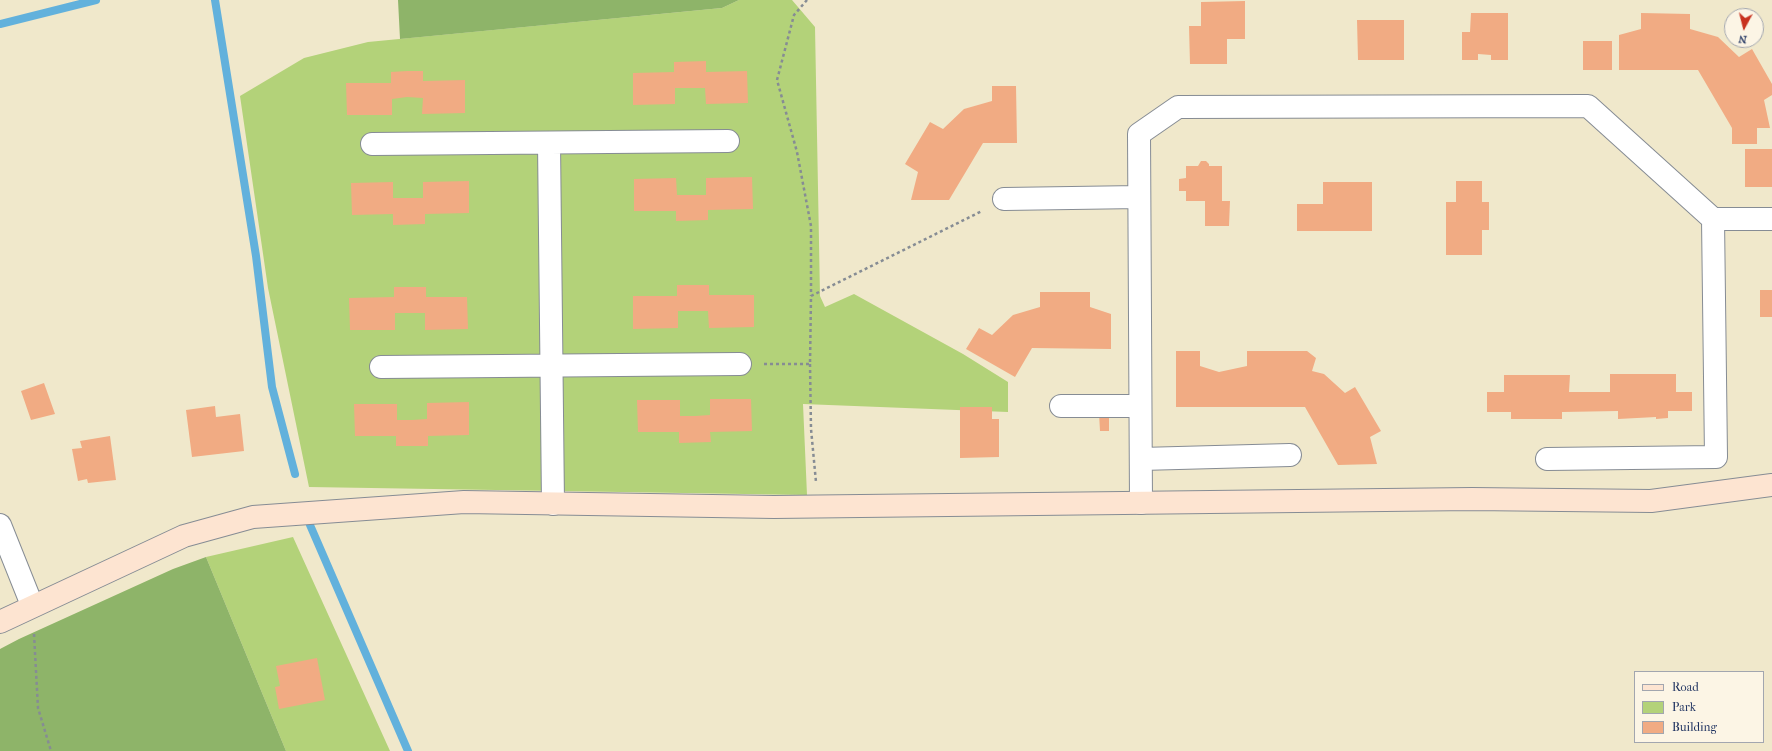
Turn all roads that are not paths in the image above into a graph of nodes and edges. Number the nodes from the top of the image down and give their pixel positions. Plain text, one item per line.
1 (728, 141) dead end
2 (549, 142) junction
3 (372, 144) dead end
4 (1139, 197) junction
5 (1004, 199) road end
6 (1713, 219) junction
7 (1772, 219) edge
8 (740, 364) road end
9 (551, 366) junction
10 (381, 367) dead end
11 (1060, 406) dead end
12 (1140, 406) junction
13 (1290, 456) dead end
14 (1547, 458) dead end
15 (1141, 459) junction
16 (1772, 485) edge
17 (1141, 503) junction
18 (553, 504) junction
19 (0, 525) edge
20 (32, 605) junction
21 (0, 622) edge

1 - 2 street
2 - 3 street
2 - 9 street
4 - 5 street
4 - 6 street
4 - 12 street
6 - 7 street
6 - 14 street
8 - 9 street
9 - 10 street
9 - 18 street
11 - 12 street
12 - 15 street
13 - 15 street
15 - 17 street
16 - 17 street
17 - 18 street
18 - 20 street
19 - 20 street
20 - 21 street

